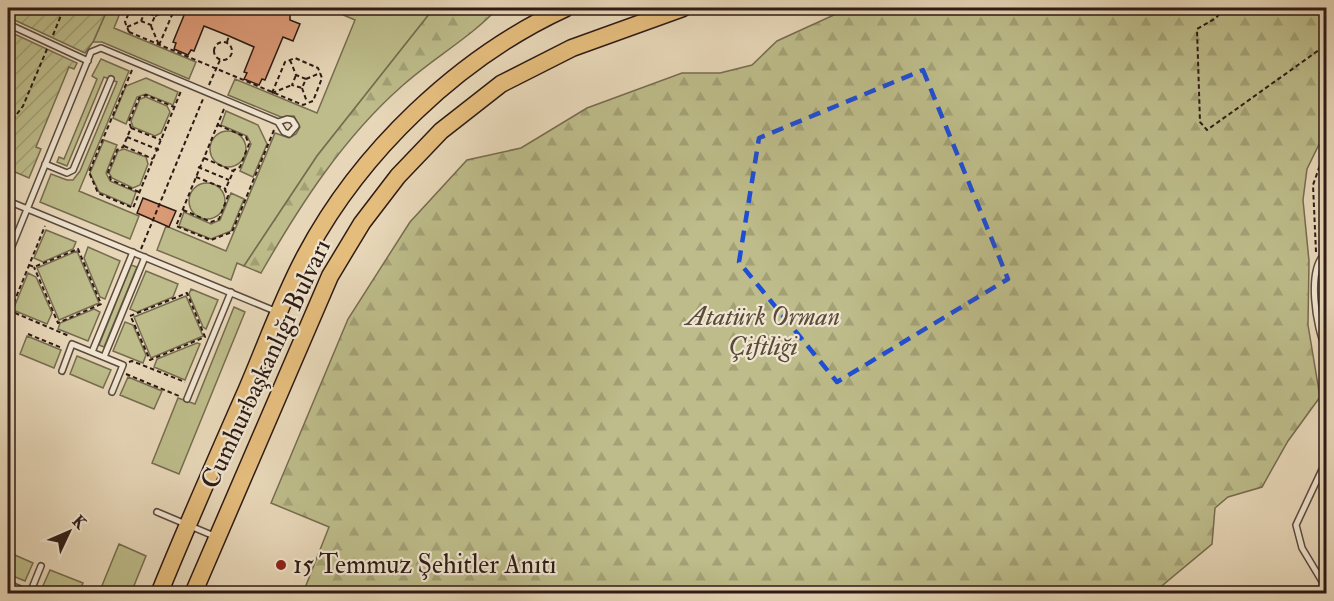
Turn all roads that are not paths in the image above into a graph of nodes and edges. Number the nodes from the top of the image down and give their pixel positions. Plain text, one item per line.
1 (567, 8) edge
2 (683, 8) edge
3 (8, 24) edge
4 (88, 61) junction
5 (111, 79) dead end
6 (278, 122) road end
7 (45, 164) junction
8 (8, 201) edge
9 (27, 209) junction
10 (1326, 253) edge
11 (139, 254) junction
12 (8, 256) edge
13 (231, 292) junction
14 (280, 313) junction
15 (1326, 349) edge
16 (92, 352) junction
17 (104, 357) junction
18 (62, 371) dead end
19 (112, 392) dead end
20 (187, 399) road end
21 (1326, 461) edge
22 (157, 512) dead end
23 (187, 525) junction
24 (216, 537) junction
25 (41, 566) dead end
26 (8, 585) edge
27 (1326, 588) edge
28 (159, 594) edge
29 (193, 594) edge

1 - 14 main road, Cumhurbaşkanlığı Bulvarı
2 - 24 main road, Cumhurbaşkanlığı Bulvarı
3 - 4 lane
4 - 6 lane
4 - 7 lane
5 - 7 lane
7 - 9 lane
8 - 9 lane
9 - 11 lane
9 - 12 lane
10 - 15 lane
11 - 13 lane
11 - 16 lane
11 - 17 lane
13 - 14 lane
13 - 20 lane
14 - 23 main road, Cumhurbaşkanlığı Bulvarı
16 - 17 lane
16 - 18 lane
17 - 19 lane
21 - 27 lane
22 - 23 lane
23 - 24 lane
23 - 28 main road, Cumhurbaşkanlığı Bulvarı
24 - 29 main road, Cumhurbaşkanlığı Bulvarı
25 - 26 lane

